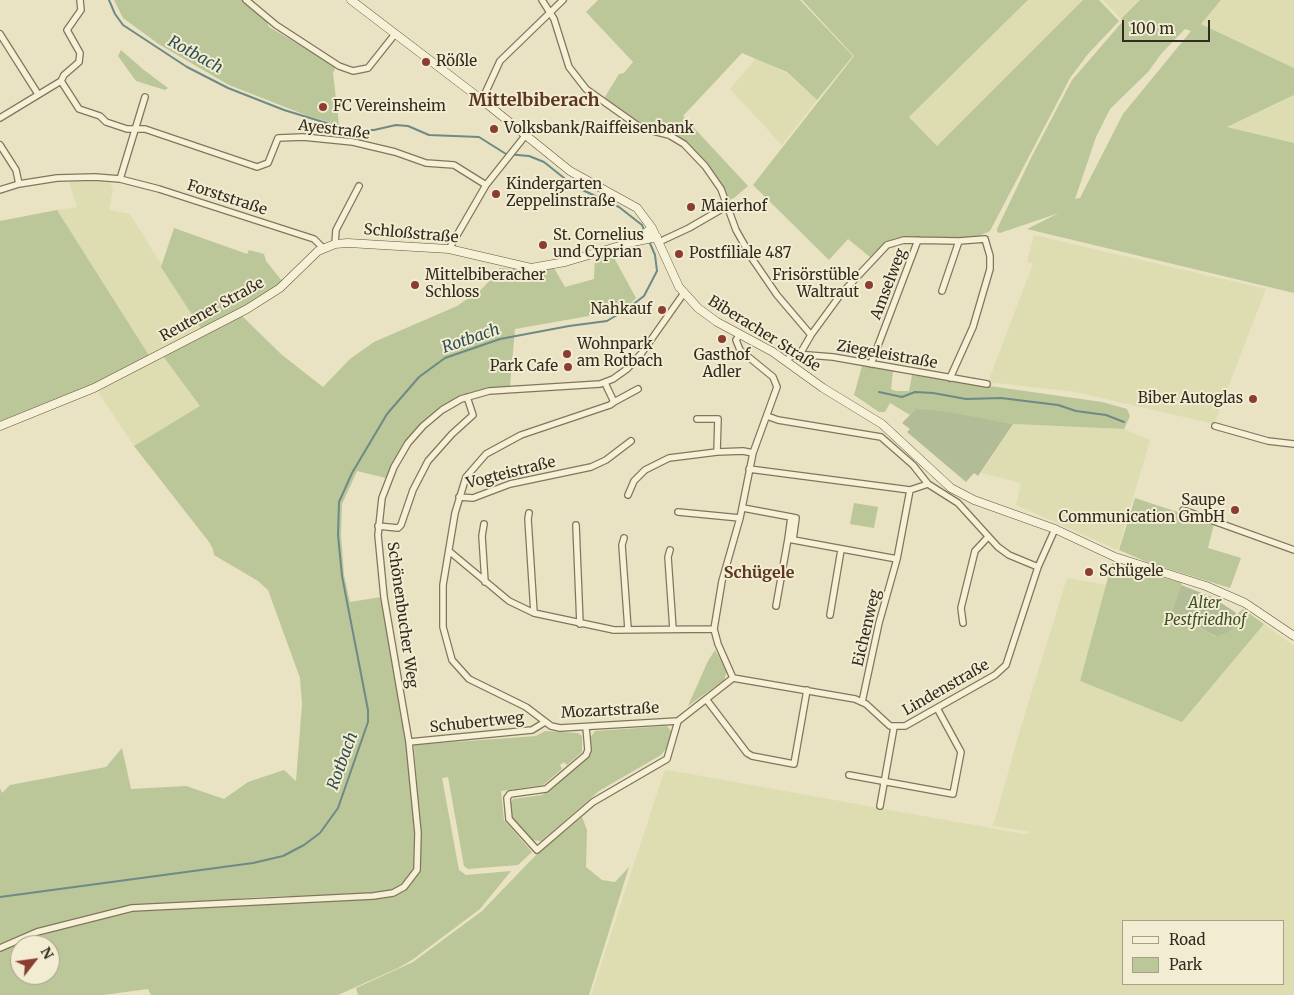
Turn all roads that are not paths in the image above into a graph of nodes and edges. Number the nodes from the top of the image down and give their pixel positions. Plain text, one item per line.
1 (80, 0) edge
2 (246, 0) edge
3 (351, 0) edge
4 (542, 0) edge
5 (563, 0) edge
6 (550, 12) junction
7 (0, 34) edge
8 (395, 34) junction
9 (61, 81) junction
10 (38, 94) junction
11 (145, 97) dead end
12 (482, 100) junction
13 (0, 118) edge
14 (135, 129) junction
15 (525, 136) junction
16 (0, 145) edge
17 (120, 179) junction
18 (19, 184) junction
19 (486, 185) junction
20 (359, 186) dead end
21 (0, 190) edge
22 (727, 206) junction
23 (651, 236) junction
24 (918, 240) junction
25 (959, 241) junction
26 (335, 244) junction
27 (323, 248) junction
28 (449, 249) junction
29 (942, 291) dead end
30 (684, 293) junction
31 (740, 334) junction
32 (811, 334) junction
33 (800, 354) junction
34 (786, 360) junction
35 (871, 364) junction
36 (950, 378) junction
37 (605, 383) junction
38 (987, 384) dead end
39 (638, 389) dead end
40 (467, 396) junction
41 (614, 402) junction
42 (767, 416) junction
43 (697, 419) dead end
44 (0, 426) edge
45 (1215, 426) dead end
46 (631, 441) dead end
47 (1294, 444) edge
48 (717, 452) junction
49 (752, 453) junction
50 (749, 468) junction
51 (928, 484) junction
52 (910, 490) junction
53 (628, 495) dead end
54 (459, 497) junction
55 (743, 508) junction
56 (1183, 510) dead end
57 (678, 512) dead end
58 (529, 513) dead end
59 (740, 518) junction
60 (484, 524) dead end
61 (576, 525) dead end
62 (378, 526) junction
63 (1055, 529) junction
64 (988, 537) junction
65 (624, 538) dead end
66 (790, 540) junction
67 (670, 550) dead end
68 (841, 550) junction
69 (1294, 550) edge
70 (449, 551) junction
71 (897, 559) junction
72 (1038, 567) junction
73 (485, 582) junction
74 (776, 606) dead end
75 (534, 612) junction
76 (830, 615) dead end
77 (963, 623) dead end
78 (580, 624) junction
79 (628, 629) junction
80 (673, 629) junction
81 (714, 629) junction
82 (1294, 636) edge
83 (733, 678) junction
84 (807, 690) junction
85 (706, 699) junction
86 (862, 702) junction
87 (937, 708) junction
88 (678, 721) junction
89 (545, 722) junction
90 (586, 727) junction
91 (894, 728) junction
92 (409, 742) junction
93 (849, 775) dead end
94 (885, 781) junction
95 (880, 806) dead end
96 (0, 948) edge

1 - 9 street
2 - 8 street
3 - 8 street, Biberacher Straße
4 - 6 street
5 - 6 street
6 - 12 street
6 - 22 street
7 - 10 street
8 - 12 street, Biberacher Straße
9 - 10 street
9 - 14 street, Ayestraße
10 - 13 street
11 - 14 street
12 - 15 street, Biberacher Straße
14 - 17 street
14 - 19 street, Ayestraße
15 - 19 street
15 - 23 street, Biberacher Straße
16 - 18 street
17 - 18 street, Forststraße
17 - 27 street, Forststraße
18 - 21 street, Forststraße
19 - 28 street
20 - 26 street, Schloßstraße
22 - 23 street
22 - 32 street
23 - 28 street, Schloßstraße
23 - 30 street, Biberacher Straße
24 - 25 street
24 - 32 street
24 - 35 street, Amselweg
25 - 29 street
25 - 36 street
26 - 27 street, Reutener Straße
26 - 28 street, Schloßstraße
27 - 44 street, Reutener Straße
30 - 31 street, Biberacher Straße
30 - 37 street, Schönenbucher Weg
31 - 34 street, Biberacher Straße
31 - 42 street
32 - 33 street
33 - 34 street
33 - 35 street, Ziegeleistraße
34 - 63 street, Biberacher Straße
35 - 36 street, Ziegeleistraße
36 - 38 street, Ziegeleistraße
37 - 40 street, Schönenbucher Weg
37 - 41 street
39 - 41 street, Vogteistraße
40 - 62 street, Schönenbucher Weg
40 - 62 street
41 - 54 street, Vogteistraße
42 - 49 street
42 - 51 street
43 - 48 street
45 - 47 street
46 - 54 street, Vogteistraße
48 - 49 street
48 - 53 street
49 - 50 street
50 - 52 street
50 - 55 street
51 - 52 street
51 - 64 street
52 - 71 street, Eichenweg
54 - 70 street, Mozartstraße
55 - 59 street
55 - 66 street
56 - 69 street
57 - 59 street
58 - 75 street
59 - 81 street
60 - 73 street
61 - 78 street
62 - 92 street, Schönenbucher Weg
63 - 72 street, Lindenstraße
63 - 82 street, Biberacher Straße
64 - 72 street
64 - 77 street
65 - 79 street
66 - 68 street
66 - 74 street
67 - 80 street
68 - 71 street
68 - 76 street
70 - 73 street
70 - 89 street, Mozartstraße
71 - 86 street, Eichenweg
72 - 87 street, Lindenstraße
73 - 75 street
75 - 78 street
78 - 79 street
79 - 80 street
80 - 81 street
81 - 83 street
83 - 84 street, Lindenstraße
83 - 85 street, Mozartstraße
84 - 85 street
84 - 86 street, Lindenstraße
85 - 88 street, Mozartstraße
86 - 91 street, Lindenstraße
87 - 91 street, Lindenstraße
87 - 94 street
88 - 90 street, Mozartstraße
88 - 90 street
89 - 90 street, Mozartstraße
89 - 92 street, Schubertweg
91 - 94 street
92 - 96 street, Schönenbucher Weg
93 - 94 street
94 - 95 street

